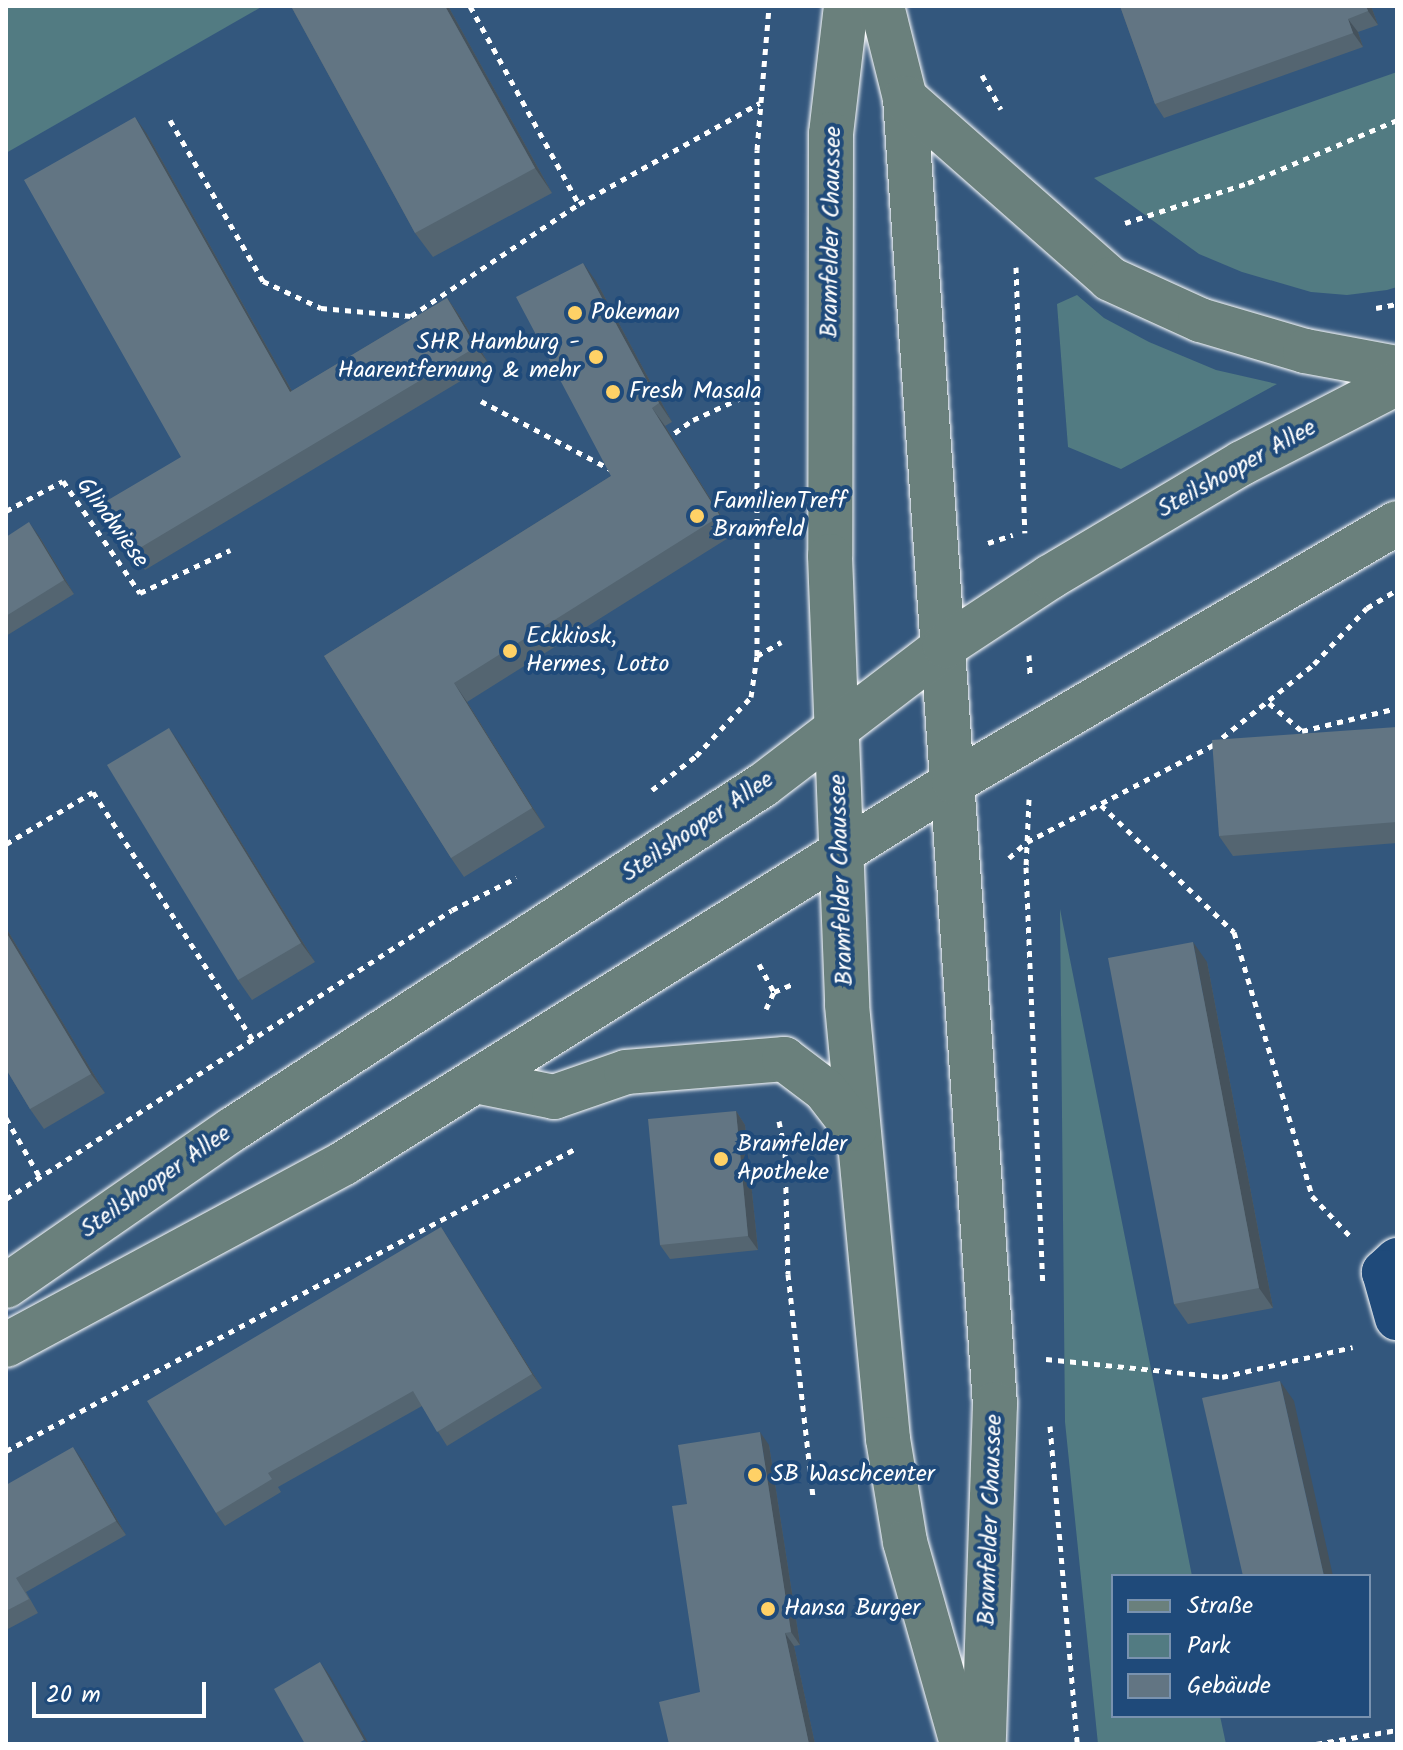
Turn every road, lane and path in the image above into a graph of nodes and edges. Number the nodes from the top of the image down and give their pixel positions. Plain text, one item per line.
1 (470, 6) edge
2 (769, 6) edge
3 (846, 6) edge
4 (882, 6) edge
5 (982, 75) dead end
6 (905, 98) junction
7 (761, 102) junction
8 (170, 120) dead end
9 (1397, 120) edge
10 (1010, 122) dead end
11 (579, 204) junction
12 (1113, 219) dead end
13 (1120, 224) junction
14 (1131, 231) dead end
15 (1397, 304) edge
16 (1361, 310) dead end
17 (1397, 368) edge
18 (1397, 383) edge
19 (754, 392) junction
20 (481, 401) dead end
21 (657, 447) edge
22 (620, 474) edge
23 (6, 511) edge
24 (1397, 523) edge
25 (230, 550) dead end
26 (1397, 590) edge
27 (945, 646) junction
28 (757, 656) dead end
29 (751, 697) dead end
30 (1269, 703) junction
31 (1397, 708) edge
32 (837, 731) junction
33 (954, 782) junction
34 (649, 792) dead end
35 (1101, 805) junction
36 (6, 844) edge
37 (840, 853) junction
38 (528, 873) dead end
39 (253, 1040) junction
40 (475, 1081) junction
41 (771, 1114) dead end
42 (6, 1118) edge
43 (855, 1129) junction
44 (582, 1146) dead end
45 (41, 1179) junction
46 (6, 1199) edge
47 (1390, 1266) edge
48 (6, 1286) edge
49 (1044, 1296) dead end
50 (1382, 1331) edge
51 (1046, 1343) dead end
52 (6, 1345) edge
53 (1046, 1359) junction
54 (1047, 1374) dead end
55 (1050, 1420) dead end
56 (6, 1451) edge
57 (813, 1498) dead end
58 (1397, 1730) edge
59 (962, 1744) edge
60 (984, 1744) edge
61 (1077, 1744) edge
62 (1316, 1744) edge

1 - 11 path
2 - 7 path
3 - 32 main road, Bramfelder Chaussee
4 - 6 main road, Bramfelder Chaussee
5 - 10 path
6 - 17 main road
6 - 27 main road, Bramfelder Chaussee
7 - 11 path
7 - 19 path
8 - 11 path
9 - 13 path
12 - 13 path
13 - 14 path
15 - 16 path
18 - 27 main road, Steilshooper Allee
19 - 21 path
19 - 28 path
20 - 22 path
23 - 25 path, Glindwiese
24 - 33 main road
26 - 30 path
27 - 32 main road, Steilshooper Allee
27 - 33 main road, Bramfelder Chaussee
29 - 34 path
30 - 31 path
30 - 35 path
32 - 37 main road, Bramfelder Chaussee
32 - 48 main road, Steilshooper Allee
33 - 37 main road
33 - 60 main road, Bramfelder Chaussee
35 - 47 path
35 - 49 path
36 - 39 path
37 - 40 main road
37 - 43 main road, Bramfelder Chaussee
38 - 39 path
39 - 45 path
40 - 43 main road
40 - 52 main road
41 - 57 path
42 - 45 path
43 - 59 main road, Bramfelder Chaussee
44 - 56 path
45 - 46 path
47 - 50 street
50 - 53 path
51 - 53 path
53 - 54 path
55 - 61 path
58 - 62 path

